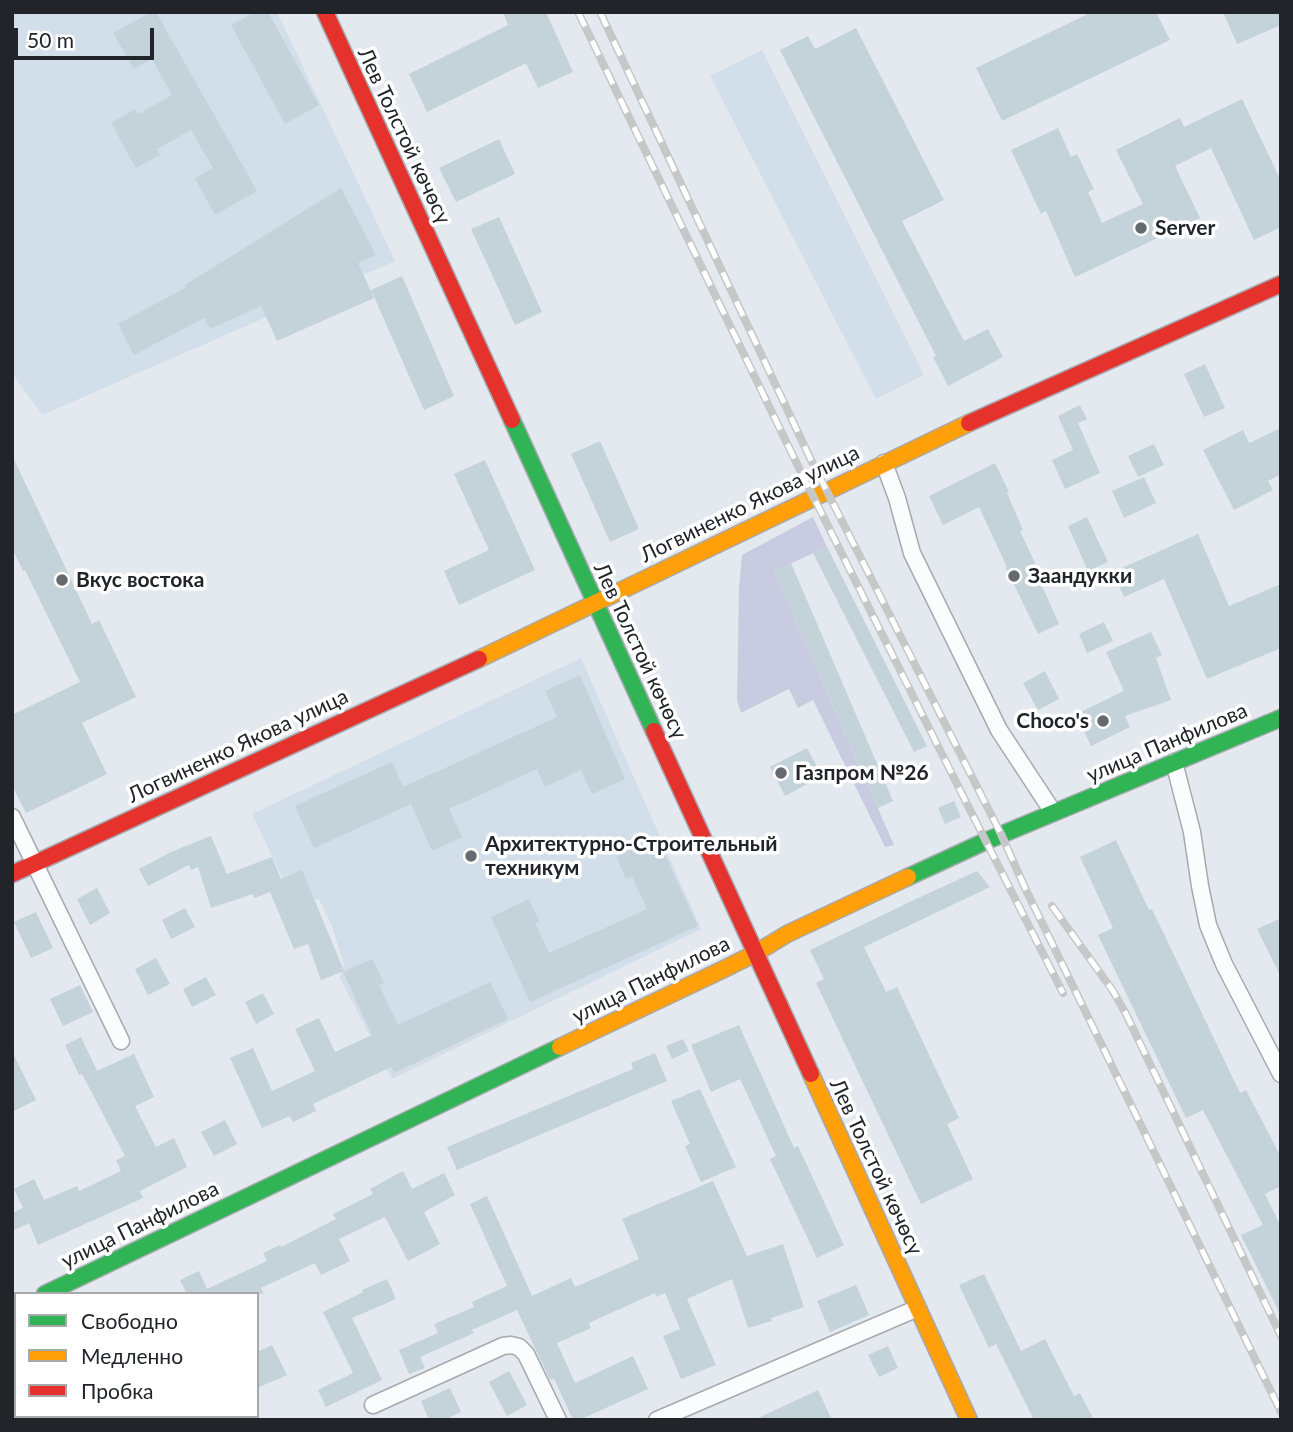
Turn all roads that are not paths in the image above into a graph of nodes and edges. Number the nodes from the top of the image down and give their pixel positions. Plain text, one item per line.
1 (325, 12) edge
2 (1281, 284) edge
3 (884, 463) junction
4 (594, 602) junction
5 (1281, 718) edge
6 (1174, 762) junction
7 (1054, 812) junction
8 (12, 817) edge
9 (34, 864) junction
10 (12, 874) edge
11 (756, 953) junction
12 (121, 1041) dead end
13 (1281, 1074) edge
14 (49, 1292) edge
15 (918, 1308) junction
16 (373, 1405) dead end
17 (558, 1420) edge
18 (657, 1420) edge
19 (969, 1420) edge

1 - 4 street, Лев Толстой көчөсү
2 - 3 street, Логвиненко Якова улица
3 - 4 street, Логвиненко Якова улица
3 - 7 street
4 - 9 street, Логвиненко Якова улица
4 - 11 street, Лев Толстой көчөсү
5 - 6 street, улица Панфилова
6 - 7 street, улица Панфилова
6 - 13 street
7 - 11 street, улица Панфилова
8 - 9 street
9 - 10 street, Логвиненко Якова улица
9 - 12 street
11 - 14 street, улица Панфилова
11 - 15 street, Лев Толстой көчөсү
15 - 18 street
15 - 19 street, Лев Толстой көчөсү
16 - 17 street

